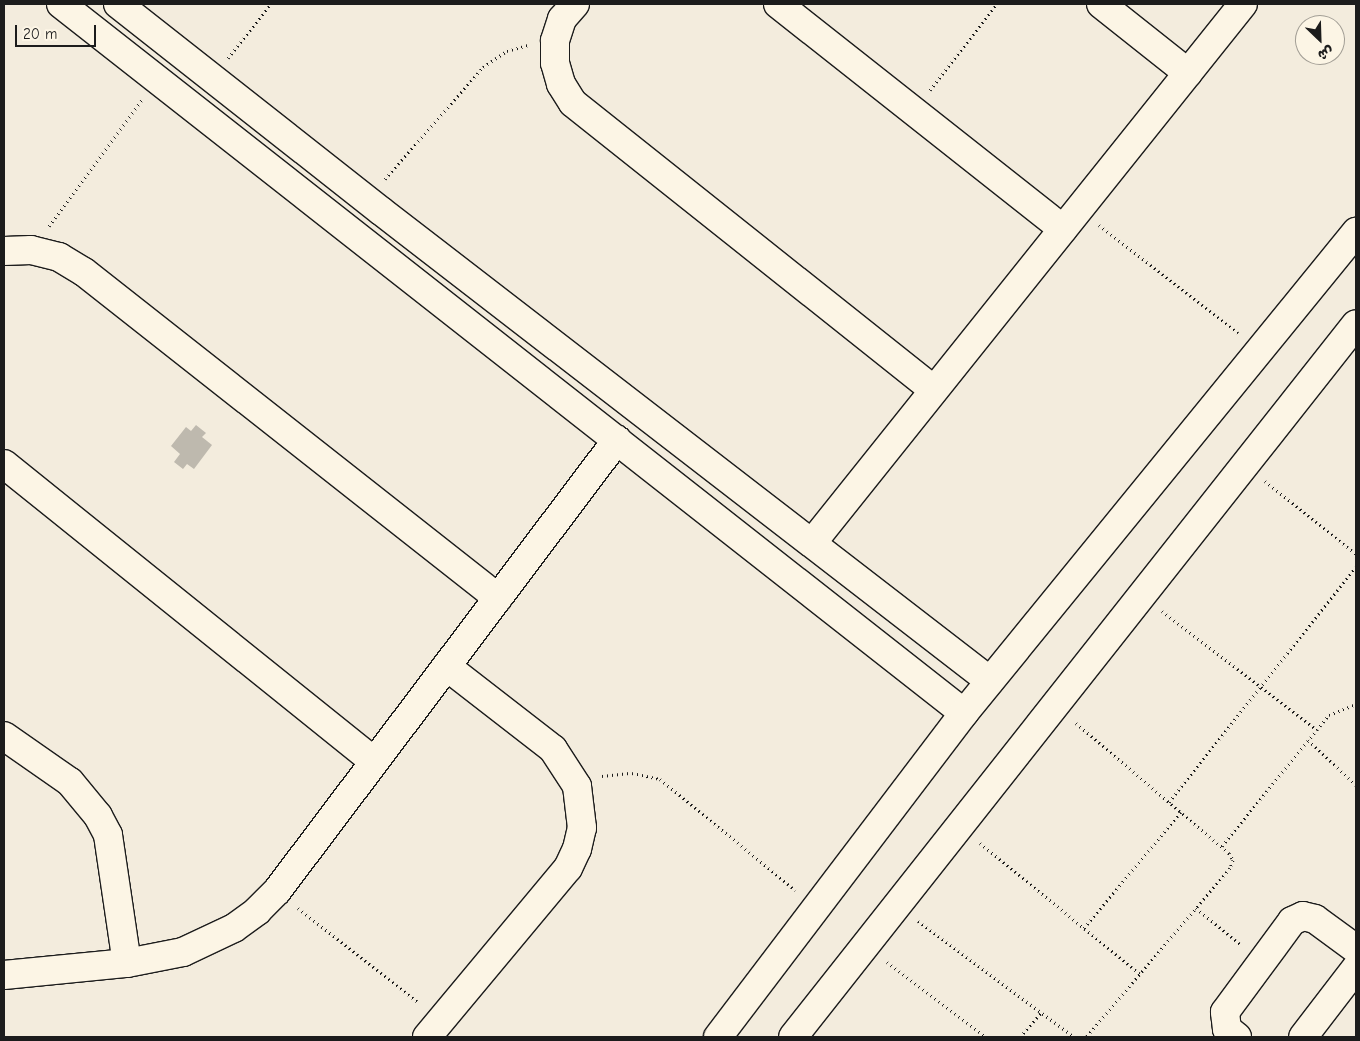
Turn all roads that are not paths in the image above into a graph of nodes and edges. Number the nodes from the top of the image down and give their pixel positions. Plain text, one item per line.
1 (61, 4) edge
2 (118, 4) edge
3 (575, 4) edge
4 (778, 4) edge
5 (1101, 4) edge
6 (1243, 4) edge
7 (1188, 73) junction
8 (374, 206) junction
9 (1071, 219) junction
10 (1356, 232) edge
11 (359, 238) junction
12 (4, 251) edge
13 (1356, 324) edge
14 (1348, 351) edge
15 (934, 390) junction
16 (617, 440) junction
17 (4, 464) edge
18 (812, 544) junction
19 (498, 598) junction
20 (446, 666) junction
21 (990, 681) junction
22 (964, 713) junction
23 (4, 736) edge
24 (374, 761) junction
25 (1356, 948) edge
26 (127, 963) junction
27 (1356, 968) edge
28 (4, 975) edge
29 (434, 1029) edge
30 (800, 1035) edge
31 (718, 1037) edge
32 (1237, 1037) edge
33 (1303, 1037) edge

1 - 11 street
2 - 8 street
3 - 15 street
4 - 9 street
5 - 7 street
6 - 7 street
7 - 9 street
8 - 11 street
8 - 18 street
9 - 15 street
10 - 21 street
11 - 16 street
12 - 19 street
13 - 14 street
14 - 30 street
15 - 18 street
16 - 19 street
16 - 22 street
17 - 24 street
18 - 21 street
19 - 20 street
20 - 24 street
20 - 29 street
21 - 22 street
22 - 31 street
23 - 26 street
24 - 26 street
25 - 32 street
26 - 28 street
27 - 33 street

